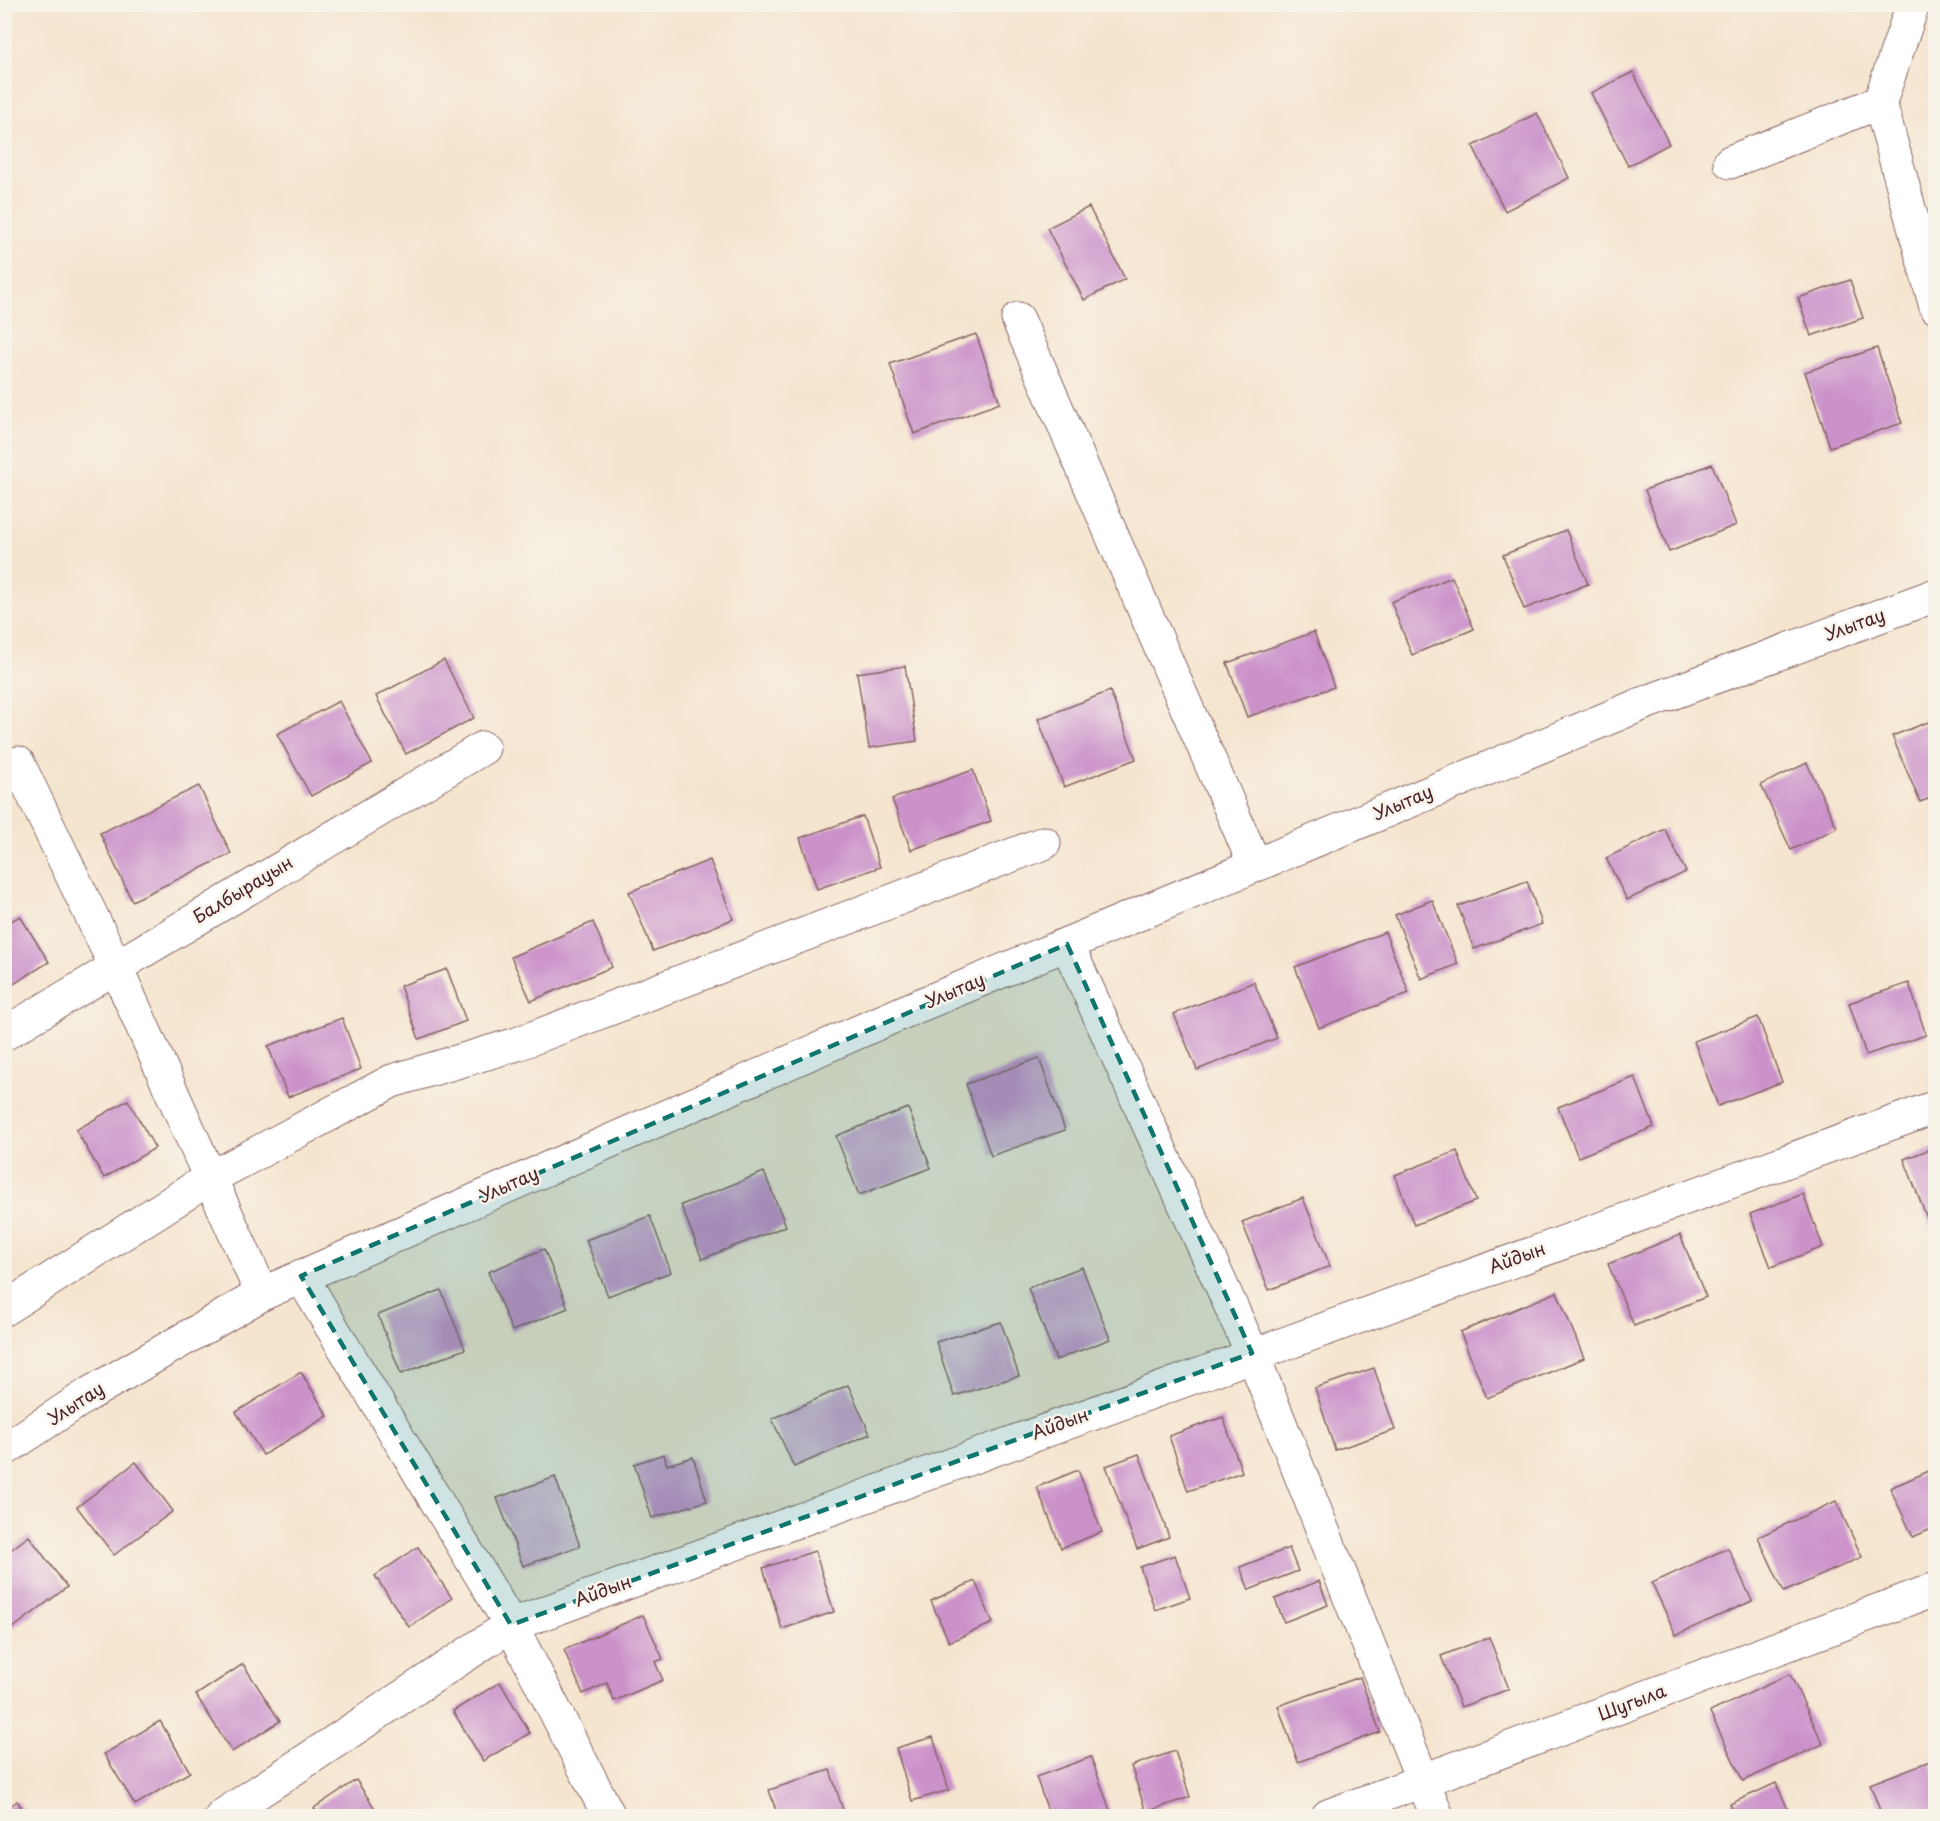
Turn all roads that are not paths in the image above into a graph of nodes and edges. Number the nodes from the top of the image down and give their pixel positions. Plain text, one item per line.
1 (1913, 4) edge
2 (1880, 102) junction
3 (1730, 162) dead end
4 (1935, 307) edge
5 (1018, 319) dead end
6 (1935, 595) edge
7 (483, 748) dead end
8 (18, 763) dead end
9 (1044, 843) dead end
10 (1255, 865) junction
11 (1067, 944) junction
12 (116, 965) junction
13 (4, 1034) edge
14 (1935, 1107) edge
15 (210, 1178) junction
16 (301, 1276) junction
17 (262, 1294) junction
18 (4, 1309) edge
19 (1252, 1353) junction
20 (4, 1450) edge
21 (1935, 1589) edge
22 (511, 1625) junction
23 (1424, 1780) junction
24 (222, 1816) edge
25 (609, 1816) edge
26 (1328, 1816) edge
27 (1437, 1816) edge

1 - 2 street
2 - 3 street
2 - 4 street
5 - 10 street
6 - 10 street, Улытау
7 - 12 street, Балбырауын
8 - 12 street
9 - 15 street
10 - 11 street, Улытау
11 - 16 street, Улытау
11 - 19 street
12 - 13 street, Балбырауын
12 - 15 street
14 - 19 street, Айдын
15 - 17 street
15 - 18 street
16 - 17 street, Улытау
16 - 22 street
17 - 20 street, Улытау
19 - 22 street, Айдын
19 - 23 street
21 - 23 street, Шугыла
22 - 24 street, Айдын
22 - 25 street
23 - 26 street, Шугыла
23 - 27 street

